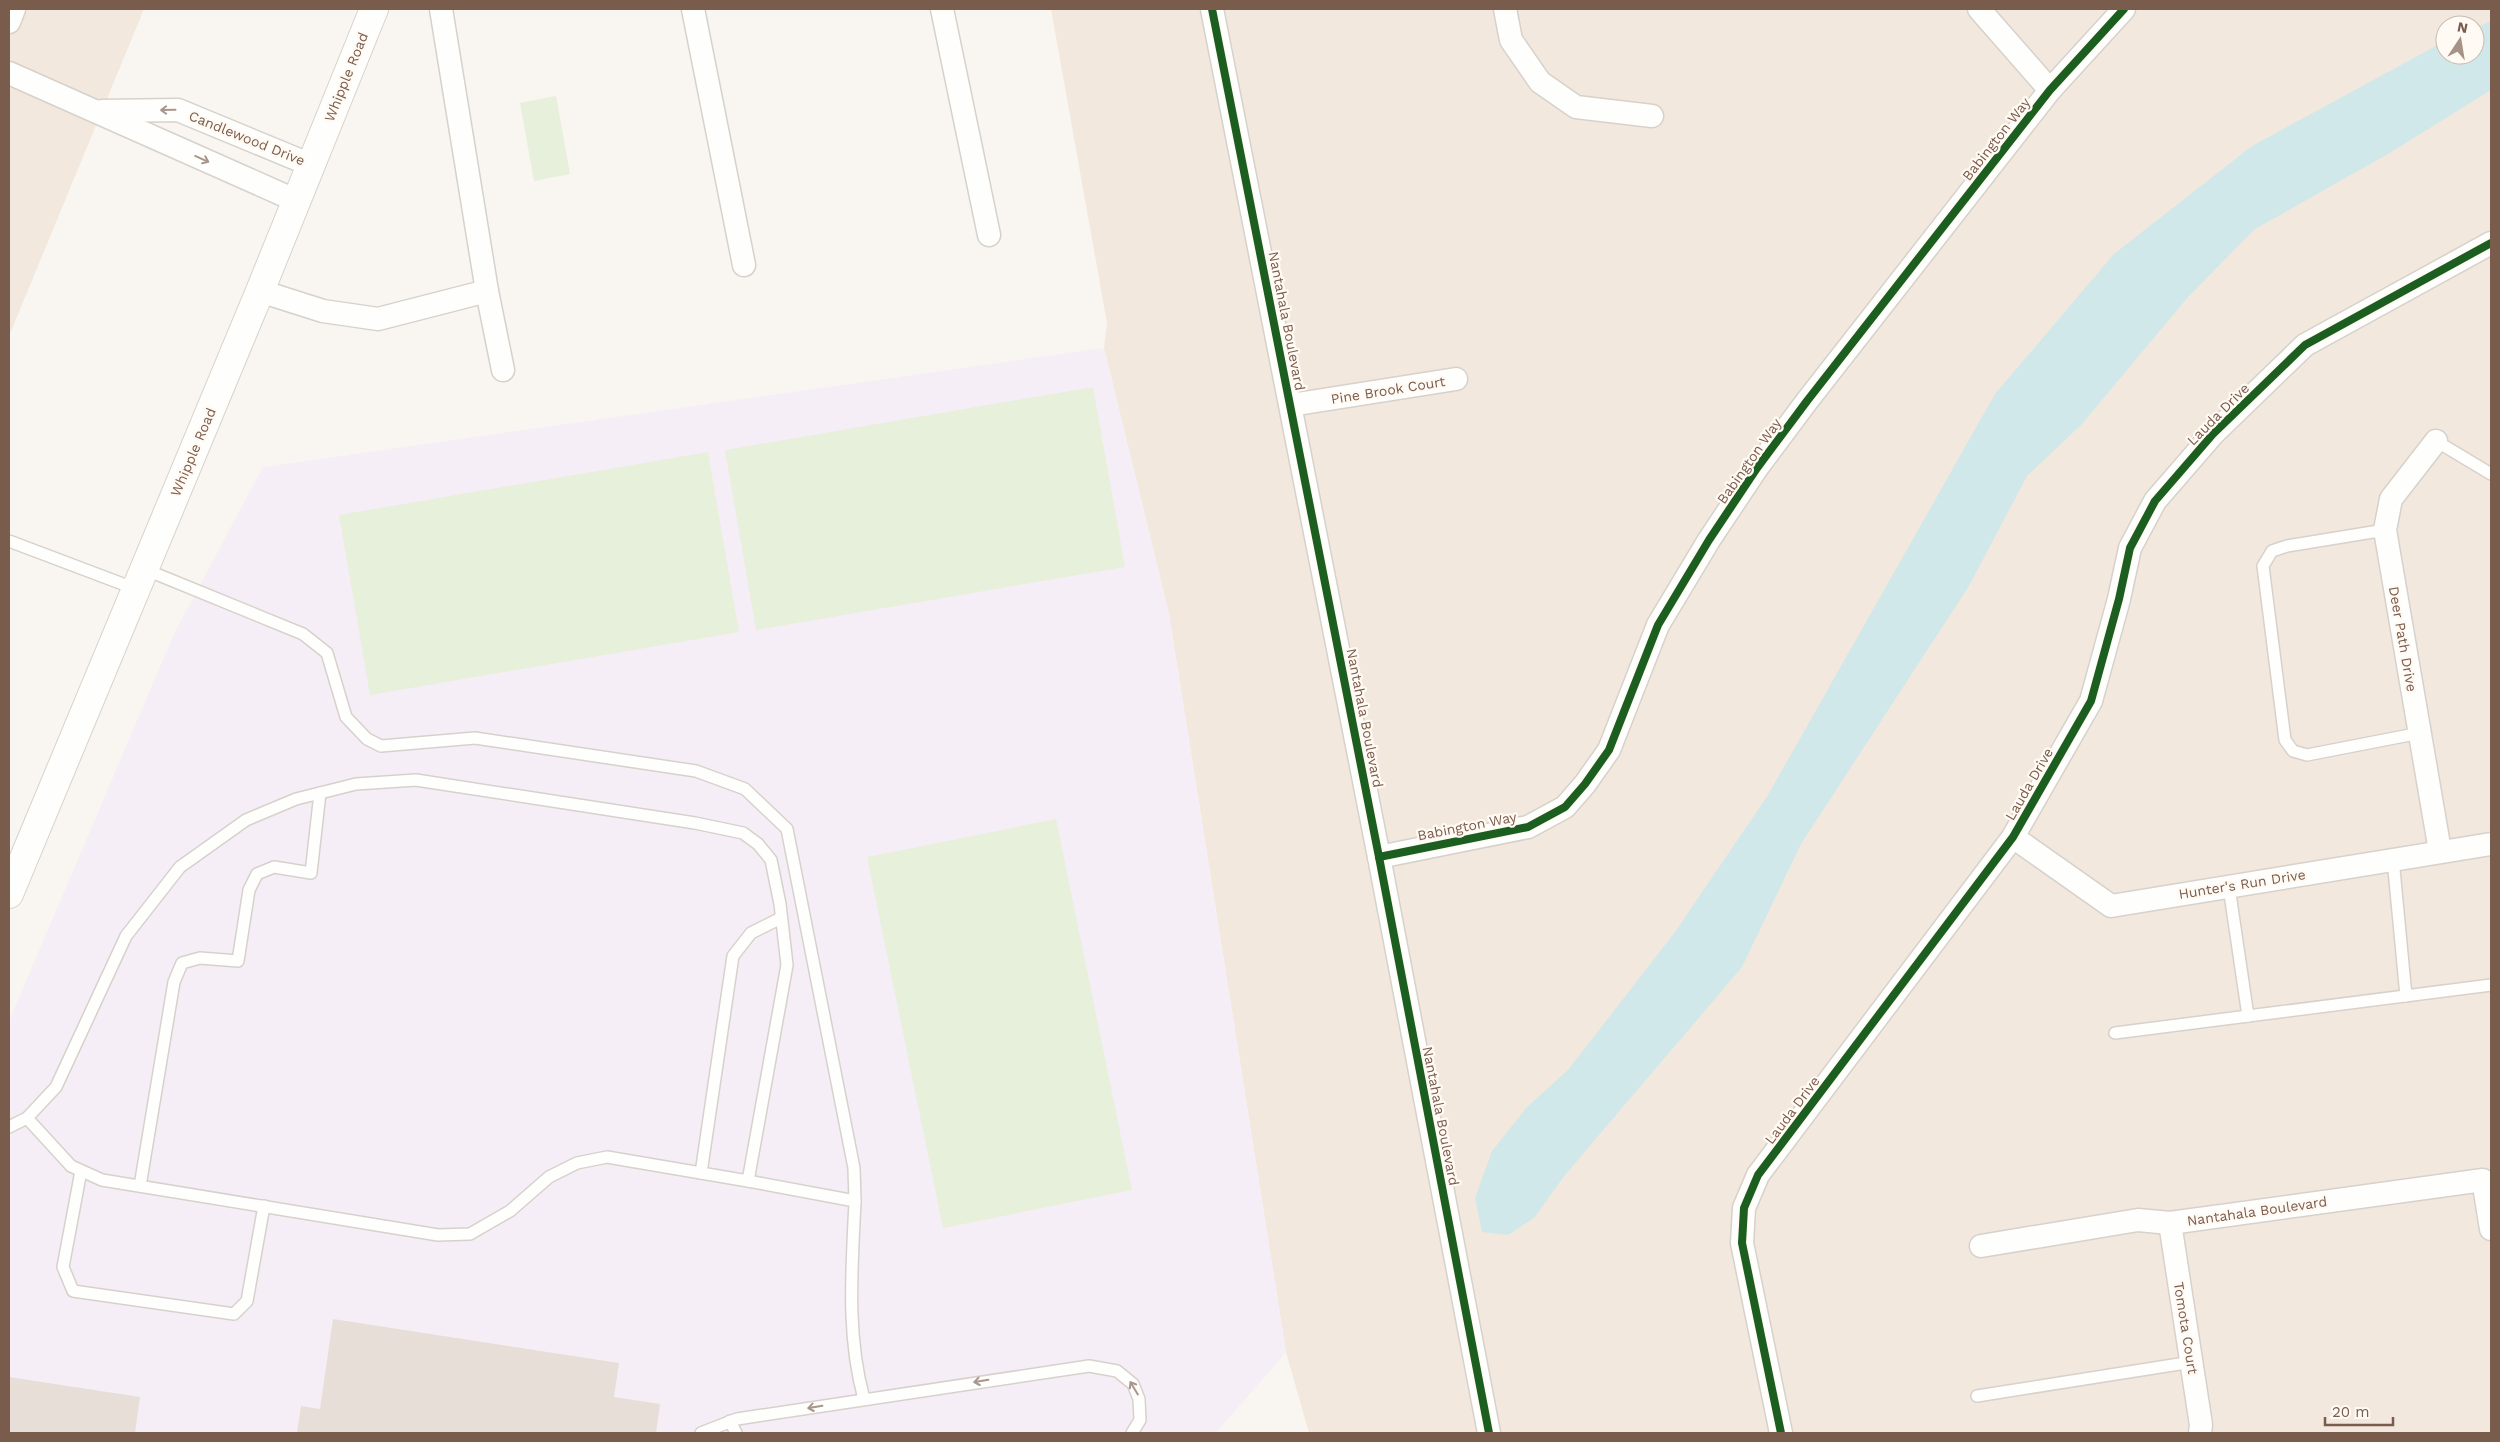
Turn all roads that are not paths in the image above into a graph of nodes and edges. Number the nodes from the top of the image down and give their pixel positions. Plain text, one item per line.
1 (14, 9) edge
2 (374, 9) edge
3 (441, 9) edge
4 (693, 9) edge
5 (942, 9) edge
6 (1212, 9) edge
7 (1505, 9) edge
8 (1979, 9) edge
9 (2124, 9) edge
10 (9, 22) edge
11 (9, 73) edge
12 (2050, 90) junction
13 (94, 111) junction
14 (1652, 116) dead end
15 (311, 165) junction
16 (297, 201) junction
17 (989, 235) dead end
18 (2491, 243) edge
19 (744, 265) dead end
20 (260, 291) junction
21 (487, 291) junction
22 (503, 370) dead end
23 (1456, 379) dead end
24 (1291, 405) junction
25 (2436, 441) joint
26 (2491, 474) edge
27 (2385, 530) junction
28 (9, 541) edge
29 (140, 579) junction
30 (2420, 733) junction
31 (320, 793) junction
32 (2013, 837) junction
33 (2491, 844) edge
34 (2440, 852) junction
35 (1379, 856) junction
36 (2392, 859) junction
37 (2228, 886) junction
38 (9, 894) edge
39 (781, 918) junction
40 (2491, 985) edge
41 (2406, 996) junction
42 (2248, 1016) junction
43 (2115, 1033) dead end
44 (27, 1118) junction
45 (9, 1127) edge
46 (81, 1171) junction
47 (701, 1173) junction
48 (2487, 1178) edge
49 (748, 1182) junction
50 (140, 1186) junction
51 (855, 1201) junction
52 (264, 1206) junction
53 (2170, 1223) junction
54 (2491, 1229) edge
55 (1981, 1246) dead end
56 (2192, 1362) junction
57 (1977, 1396) dead end
58 (864, 1399) junction
59 (730, 1421) junction
60 (701, 1433) edge
61 (736, 1433) edge
62 (1132, 1433) edge
63 (1489, 1433) edge
64 (1782, 1433) edge
65 (2200, 1433) edge

1 - 10 street
2 - 15 main road, Whipple Road
3 - 21 street
4 - 19 street
5 - 17 street
6 - 24 street, Nantahala Boulevard
7 - 14 street
8 - 12 street
9 - 12 street, Babington Way
11 - 13 street, Candlewood Drive
12 - 35 street, Babington Way
15 -> 13 street, Candlewood Drive
13 -> 16 street, Candlewood Drive
15 - 16 main road, Whipple Road
16 - 20 main road, Whipple Road
18 - 32 street, Lauda Drive
20 - 21 street
20 - 29 main road, Whipple Road
21 - 22 street
23 - 24 street, Pine Brook Court
24 - 35 street, Nantahala Boulevard
25 - 26 lane
25 - 27 street, Deer Path Drive
27 - 30 street, Deer Path Drive
27 - 30 lane
28 - 29 lane
29 - 38 main road, Whipple Road
29 - 51 lane
30 - 34 street, Deer Path Drive
31 - 39 lane
31 - 44 lane
31 - 50 lane
32 - 37 street, Hunter's Run Drive
32 - 64 street, Lauda Drive
33 - 34 street, Hunter's Run Drive
34 - 36 street, Hunter's Run Drive
35 - 63 street, Nantahala Boulevard
36 - 37 street, Hunter's Run Drive
36 - 41 lane
37 - 42 lane
39 - 47 lane
39 - 49 lane
40 - 41 lane
41 - 42 lane
42 - 43 lane
44 - 45 lane
44 - 46 lane
46 - 50 lane
46 - 52 lane
47 - 49 lane
47 - 52 lane
48 - 53 street, Nantahala Boulevard
48 - 54 street, Nantahala Boulevard
49 - 51 lane
50 - 52 lane
51 - 58 lane
53 - 55 street, Nantahala Boulevard
53 - 56 street, Tomota Court
56 - 57 lane
56 - 65 street, Tomota Court
58 -> 59 lane
62 -> 58 lane
59 - 60 lane
59 - 61 lane

